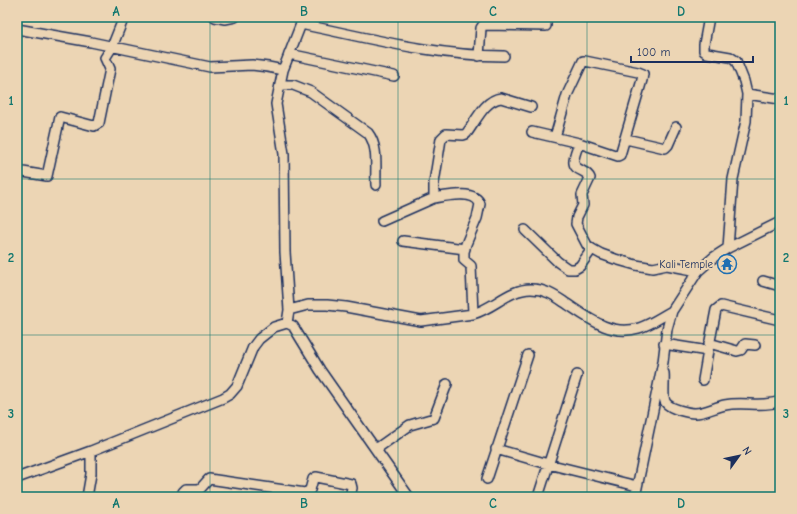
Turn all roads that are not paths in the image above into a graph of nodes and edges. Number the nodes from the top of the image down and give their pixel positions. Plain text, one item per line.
1 (124, 17) edge
2 (215, 17) edge
3 (235, 17) edge
4 (546, 17) edge
5 (708, 17) edge
6 (300, 20) edge
7 (17, 28) edge
8 (112, 47) junction
9 (289, 54) junction
10 (479, 56) junction
11 (504, 56) dead end
12 (283, 70) junction
13 (394, 76) dead end
14 (280, 85) junction
15 (747, 94) junction
16 (780, 99) edge
17 (531, 106) dead end
18 (676, 127) dead end
19 (532, 132) dead end
20 (555, 137) junction
21 (626, 139) junction
22 (579, 143) junction
23 (17, 171) edge
24 (376, 185) dead end
25 (434, 198) junction
26 (382, 222) dead end
27 (780, 222) edge
28 (525, 230) dead end
29 (404, 242) dead end
30 (728, 248) junction
31 (465, 249) junction
32 (592, 249) junction
33 (698, 271) junction
34 (763, 282) dead end
35 (780, 286) edge
36 (289, 310) junction
37 (672, 311) junction
38 (473, 314) junction
39 (780, 320) edge
40 (287, 322) junction
41 (664, 344) junction
42 (755, 345) dead end
43 (708, 347) junction
44 (528, 355) dead end
45 (663, 362) junction
46 (576, 375) dead end
47 (703, 380) dead end
48 (447, 384) dead end
49 (780, 401) edge
50 (376, 449) junction
51 (496, 449) junction
52 (91, 451) junction
53 (548, 464) junction
54 (17, 478) edge
55 (487, 479) dead end
56 (637, 486) junction
57 (87, 497) edge
58 (183, 497) edge
59 (350, 497) edge
60 (409, 497) edge
61 (538, 497) edge
62 (635, 497) edge

1 - 8 street
2 - 3 street
4 - 10 street
5 - 15 street
6 - 9 street
6 - 10 street
7 - 8 street
8 - 12 street
8 - 23 street
9 - 12 street
9 - 13 street
10 - 11 street
12 - 14 street
14 - 24 street
14 - 36 street
15 - 16 street
15 - 30 street
17 - 25 street
18 - 21 street
19 - 20 street
20 - 21 street
20 - 22 street
21 - 22 street
22 - 32 street
25 - 26 street
25 - 31 street
27 - 30 street
28 - 32 street
29 - 31 street
30 - 33 street
31 - 38 street
32 - 33 street
33 - 37 street
34 - 35 street
36 - 38 street
36 - 40 street
37 - 38 street
37 - 41 street
39 - 43 street
40 - 50 street
40 - 52 street
41 - 43 street
41 - 45 street
42 - 43 street
43 - 47 street
44 - 51 street
45 - 49 street
45 - 56 street
46 - 53 street
48 - 50 street
50 - 60 street
51 - 53 street
51 - 55 street
52 - 54 street
52 - 57 street
53 - 56 street
53 - 61 street
56 - 62 street
58 - 59 street

